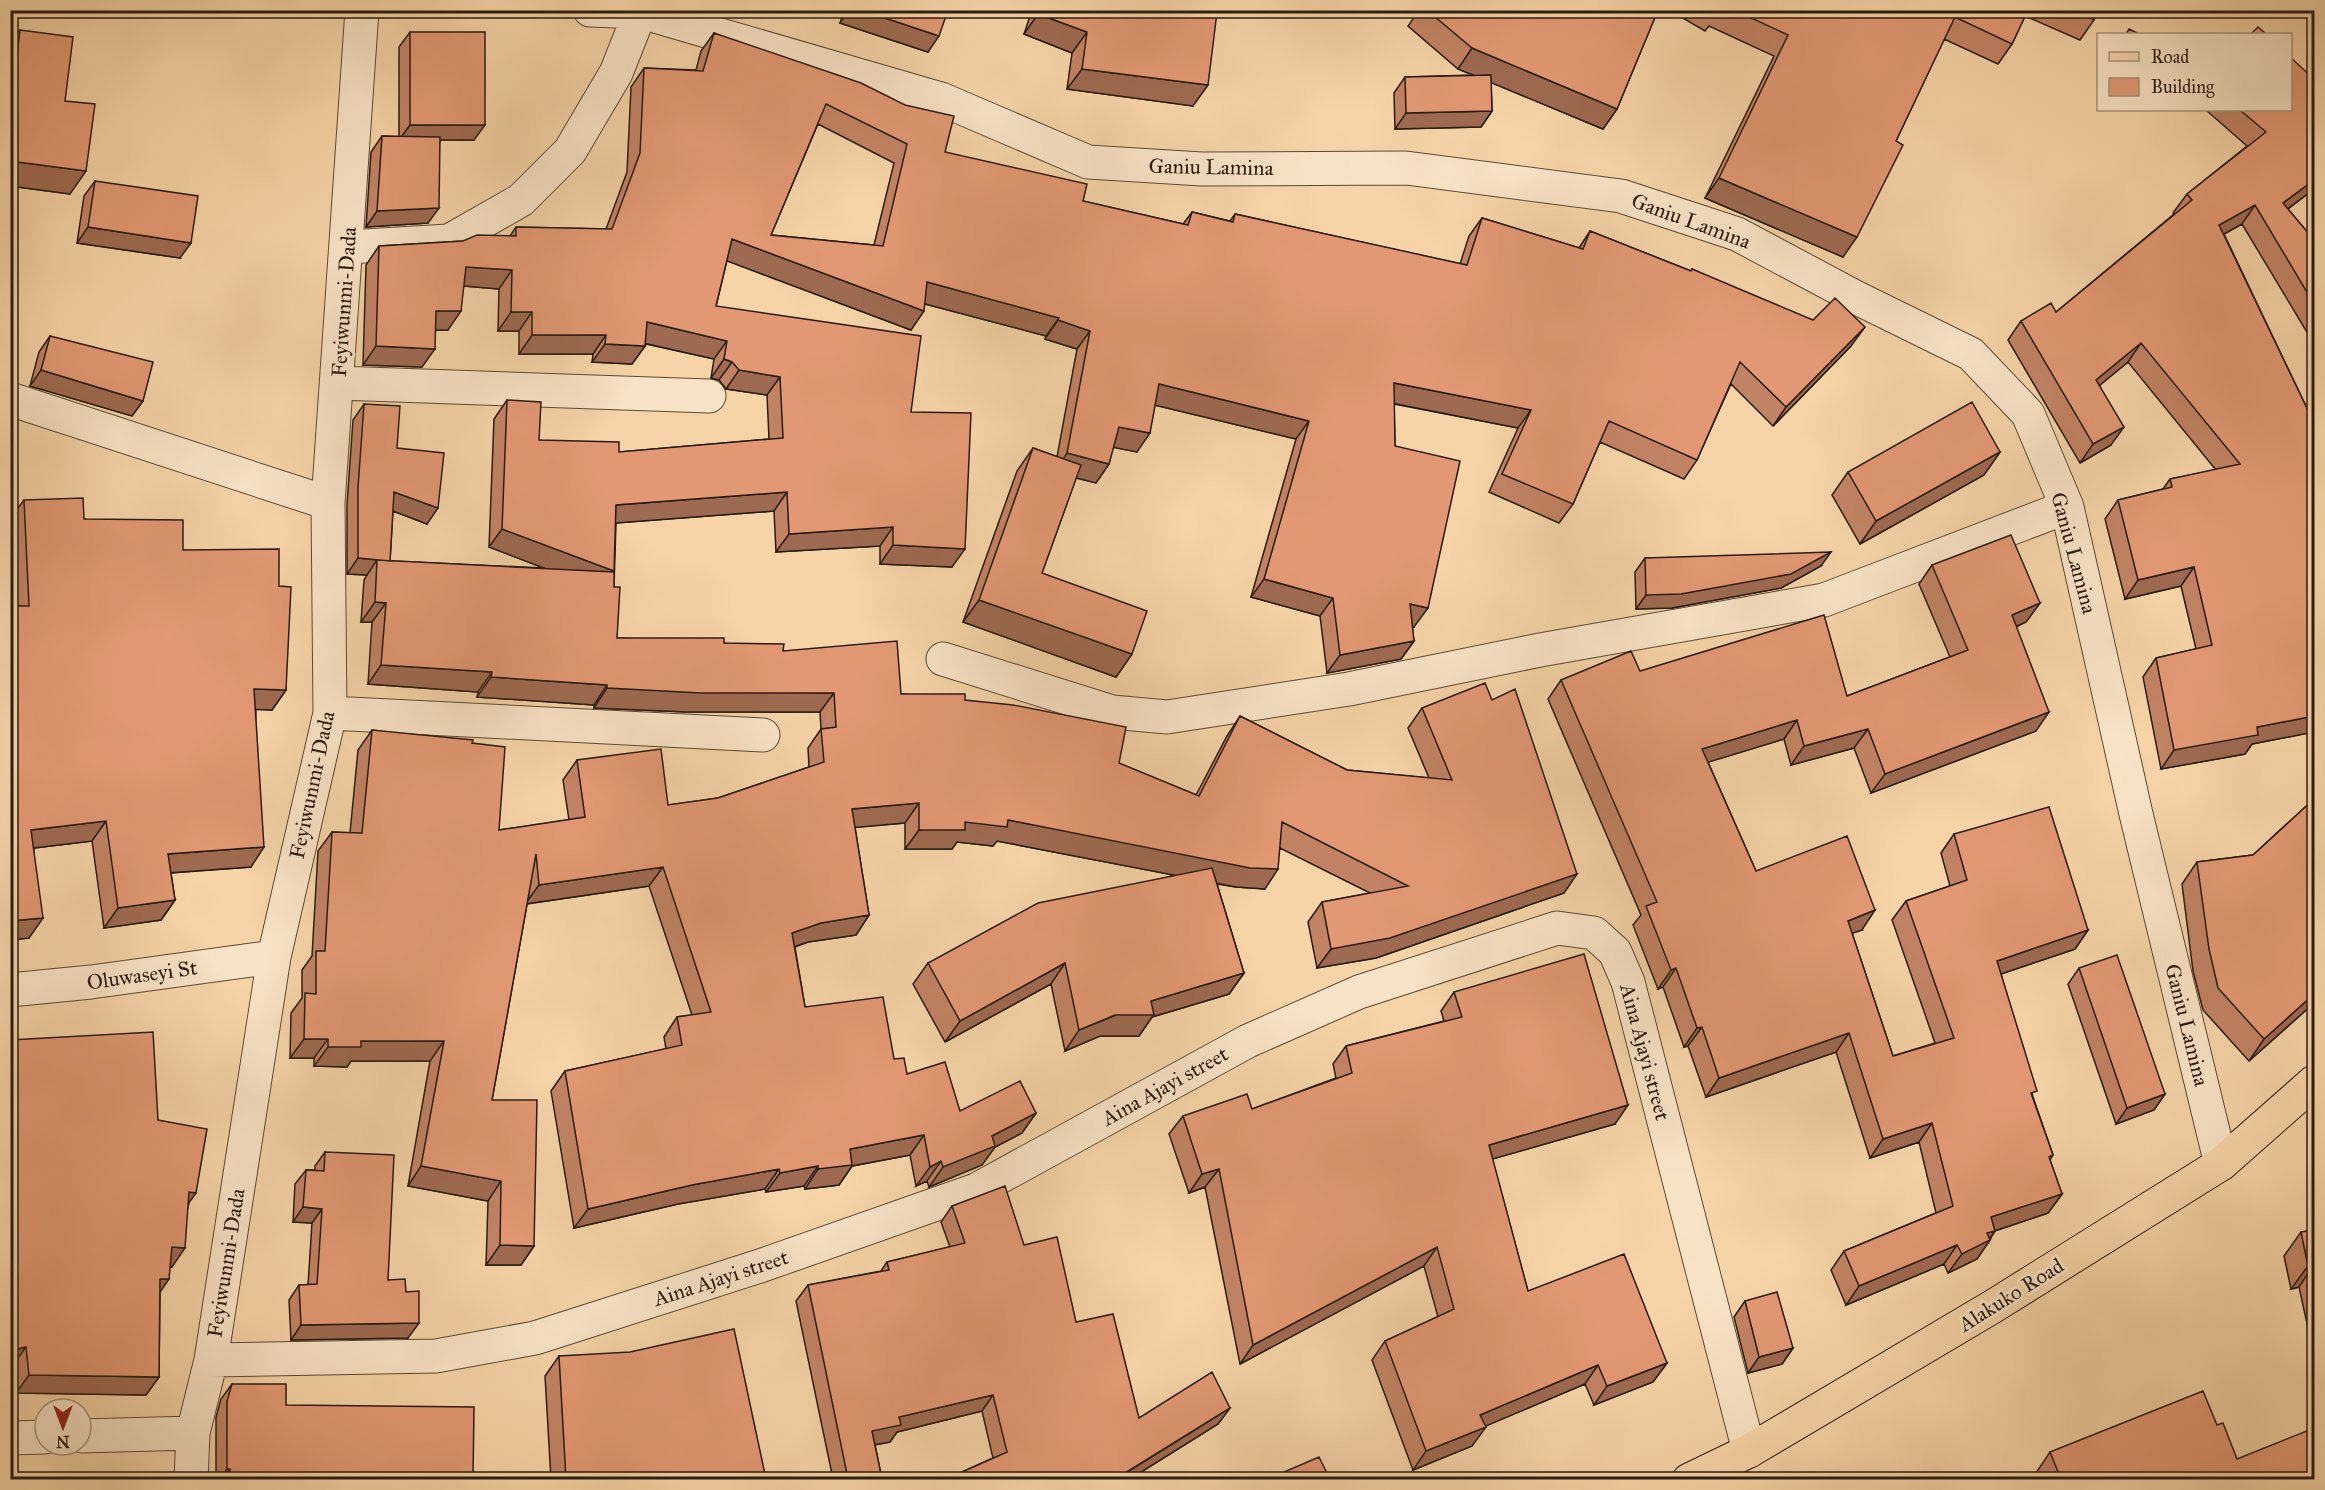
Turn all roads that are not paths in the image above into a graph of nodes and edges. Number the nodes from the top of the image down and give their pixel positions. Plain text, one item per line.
1 (362, 10) edge
2 (590, 10) edge
3 (641, 11) edge
4 (347, 247) junction
5 (338, 383) junction
6 (709, 396) dead end
7 (10, 399) edge
8 (328, 503) junction
9 (2067, 507) junction
10 (944, 659) dead end
11 (330, 713) junction
12 (763, 735) dead end
13 (274, 957) junction
14 (10, 990) edge
15 (2314, 1082) edge
16 (2221, 1164) junction
17 (211, 1360) junction
18 (193, 1433) junction
19 (93, 1436) edge
20 (33, 1437) edge
21 (10, 1438) edge
22 (1749, 1451) junction
23 (191, 1479) edge
24 (1689, 1479) edge

1 - 4 street, Feyiwunmi-Dada
2 - 3 street, Ganiu Lamina
3 - 4 street
3 - 9 street, Ganiu Lamina
4 - 5 street, Feyiwunmi-Dada
5 - 6 street
5 - 8 street, Feyiwunmi-Dada
7 - 8 street
8 - 11 street, Feyiwunmi-Dada
9 - 10 street
9 - 16 street, Ganiu Lamina
11 - 12 street
11 - 13 street, Feyiwunmi-Dada
13 - 14 street, Oluwaseyi St
13 - 17 street, Feyiwunmi-Dada
15 - 16 main road, Alakuko Road
16 - 22 main road, Alakuko Road
17 - 18 street, Feyiwunmi-Dada
17 - 22 street, Aina Ajayi street
18 - 19 street
18 - 23 street, Feyiwunmi-Dada
20 - 21 street
22 - 24 main road, Alakuko Road

